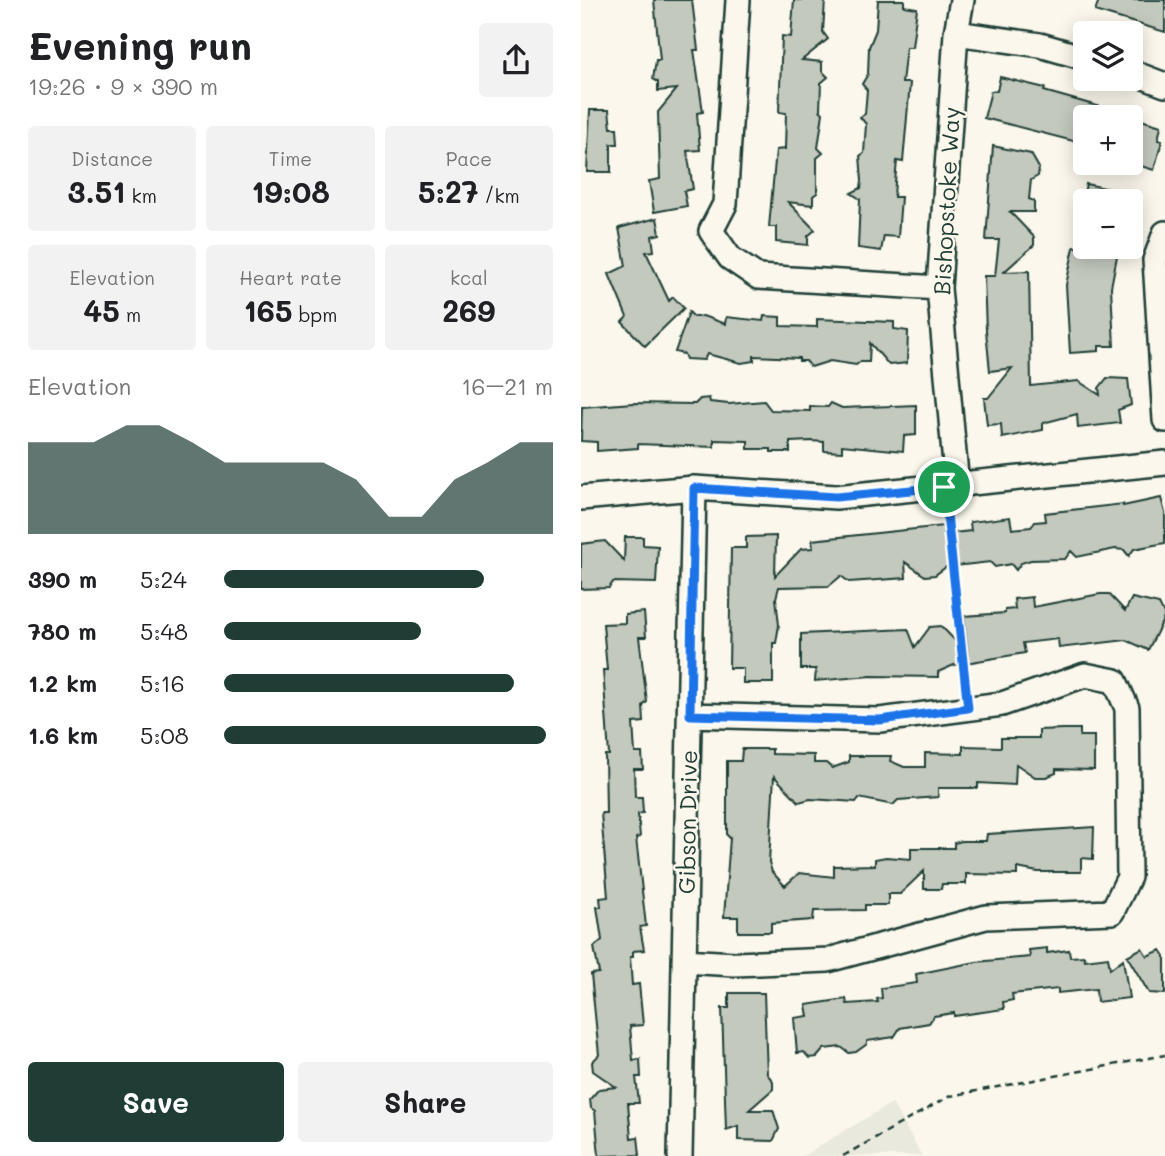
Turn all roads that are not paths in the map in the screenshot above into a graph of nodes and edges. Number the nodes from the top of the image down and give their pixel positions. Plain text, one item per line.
1 (738, 0) edge
2 (963, 0) edge
3 (956, 33) junction
4 (1073, 55) edge
5 (1143, 77) edge
6 (1165, 85) edge
7 (1165, 233) edge
8 (939, 288) junction
9 (1165, 420) edge
10 (1165, 463) edge
11 (950, 487) junction
12 (694, 488) junction
13 (581, 498) edge
14 (690, 715) junction
15 (684, 961) junction
16 (680, 1156) edge

1 - 8 street
2 - 3 street, Bishopstoke Way
3 - 4 street
3 - 8 street, Bishopstoke Way
5 - 6 street
7 - 9 street
8 - 11 street, Bishopstoke Way
10 - 11 street
11 - 12 street
12 - 13 street
12 - 14 street, Gibson Drive
14 - 15 street, Gibson Drive
14 - 15 street
15 - 16 street, Gibson Drive

